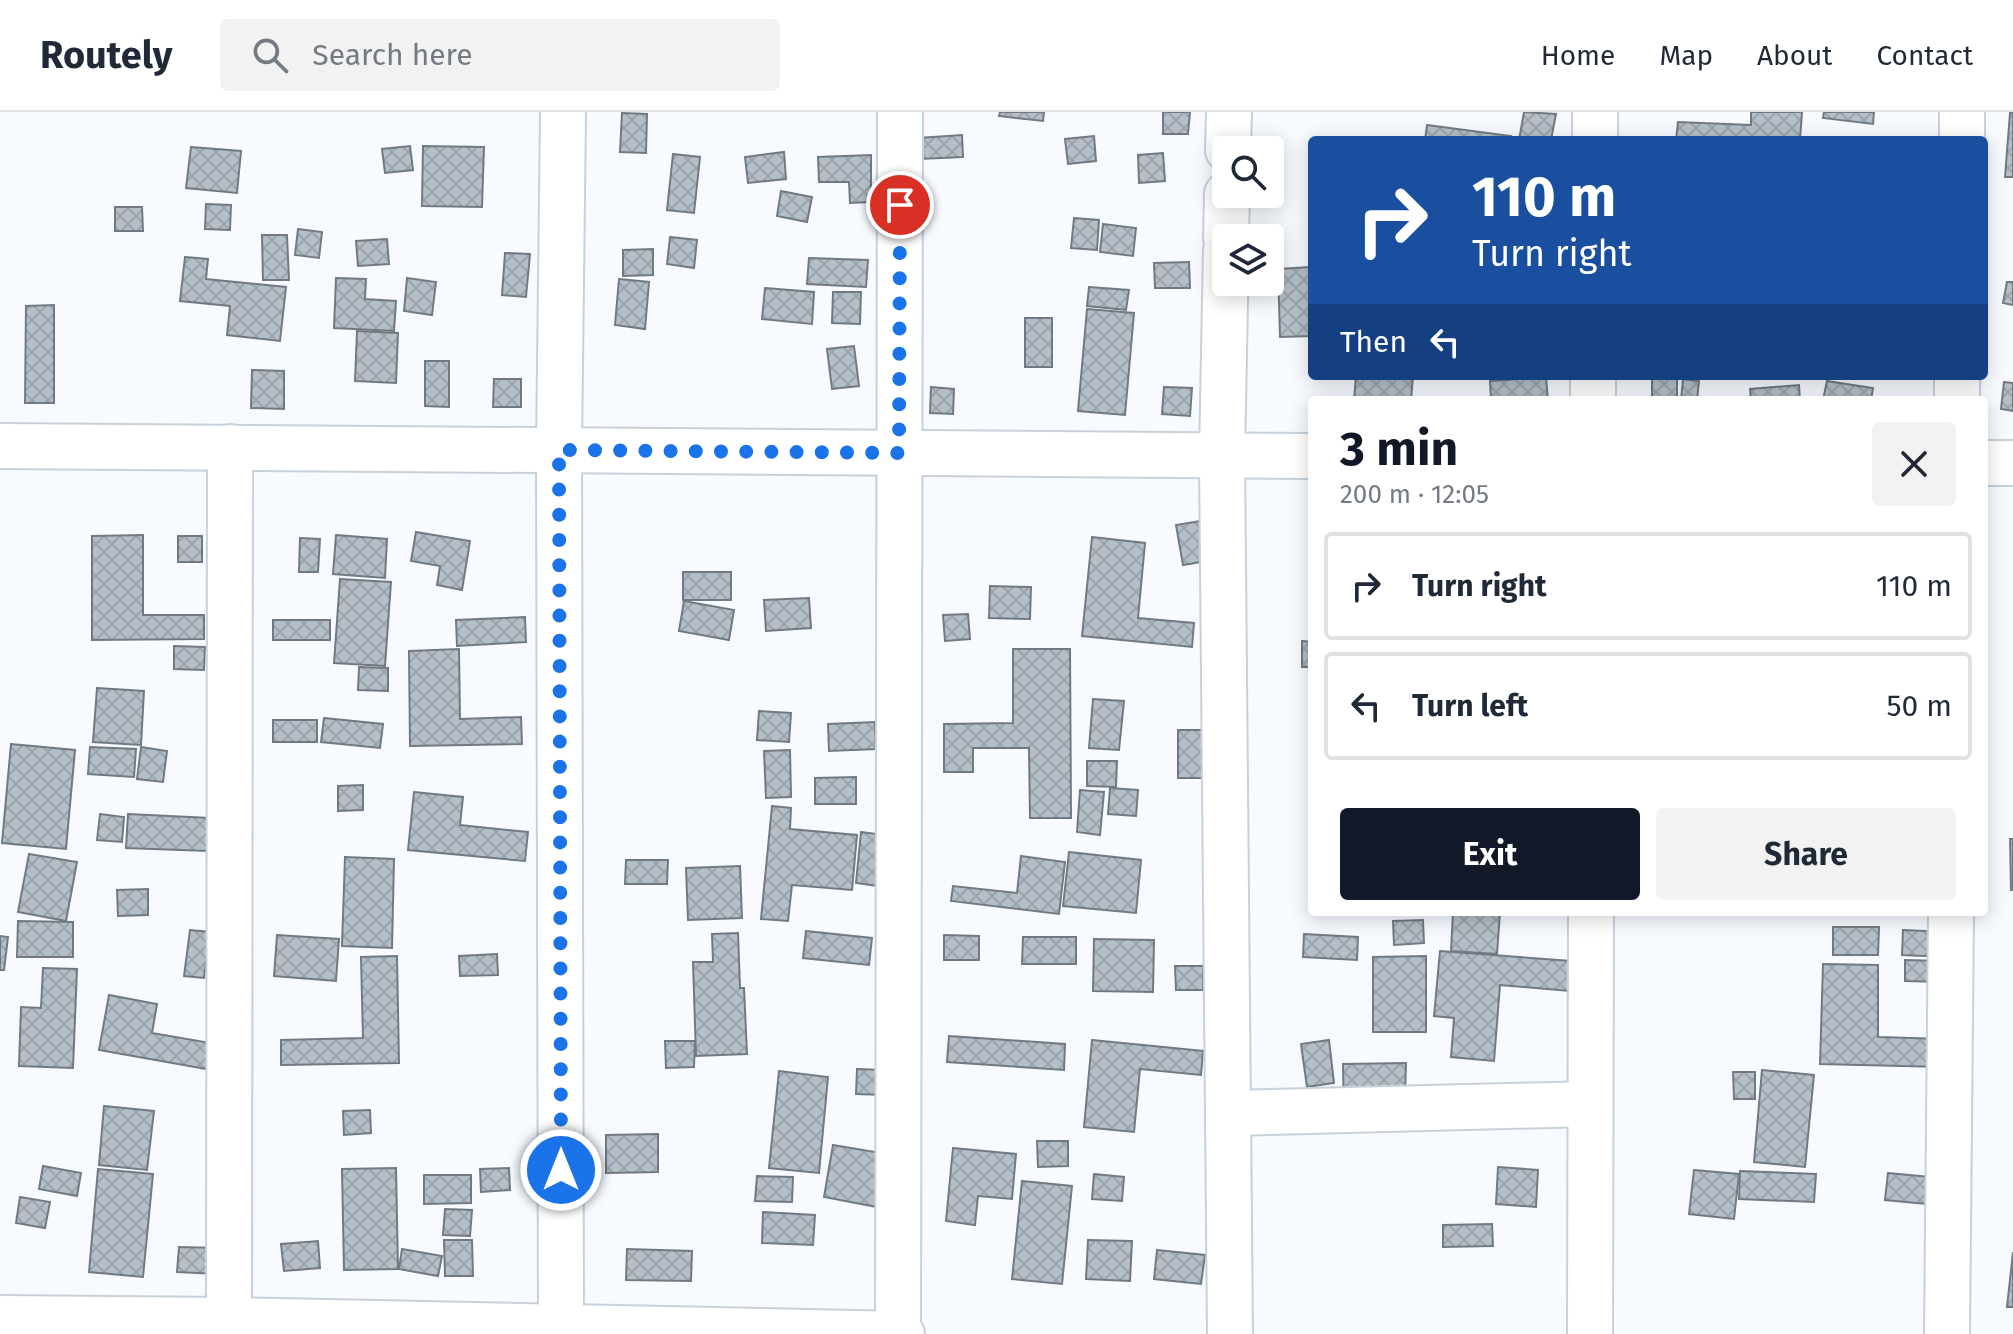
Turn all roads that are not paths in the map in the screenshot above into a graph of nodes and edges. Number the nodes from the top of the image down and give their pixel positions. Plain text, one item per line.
1 (563, 112) edge
2 (900, 112) edge
3 (1229, 112) edge
4 (1595, 112) edge
5 (1962, 112) edge
6 (1228, 136) edge
7 (1595, 136) edge
8 (1962, 136) edge
9 (1225, 296) edge
10 (0, 446) edge
11 (230, 447) junction
12 (559, 450) junction
13 (899, 453) junction
14 (1222, 456) junction
15 (1308, 456) edge
16 (1988, 463) edge
17 (2013, 463) edge
18 (1591, 916) edge
19 (1951, 916) edge
20 (1590, 1104) junction
21 (1228, 1113) junction
22 (0, 1318) edge
23 (229, 1320) junction
24 (561, 1326) junction
25 (900, 1334) edge
26 (1230, 1334) edge
27 (1590, 1334) edge
28 (1947, 1334) edge

1 - 12 street
2 - 13 street
3 - 6 street
4 - 7 street
5 - 8 street
9 - 14 street
10 - 11 street
11 - 12 street
11 - 23 street
12 - 13 street
12 - 24 street
13 - 14 street
13 - 25 street
14 - 15 street
14 - 21 street
16 - 17 street
18 - 20 street
19 - 28 street
20 - 21 street
20 - 27 street
21 - 26 street
22 - 23 street
23 - 24 street
24 - 25 street

